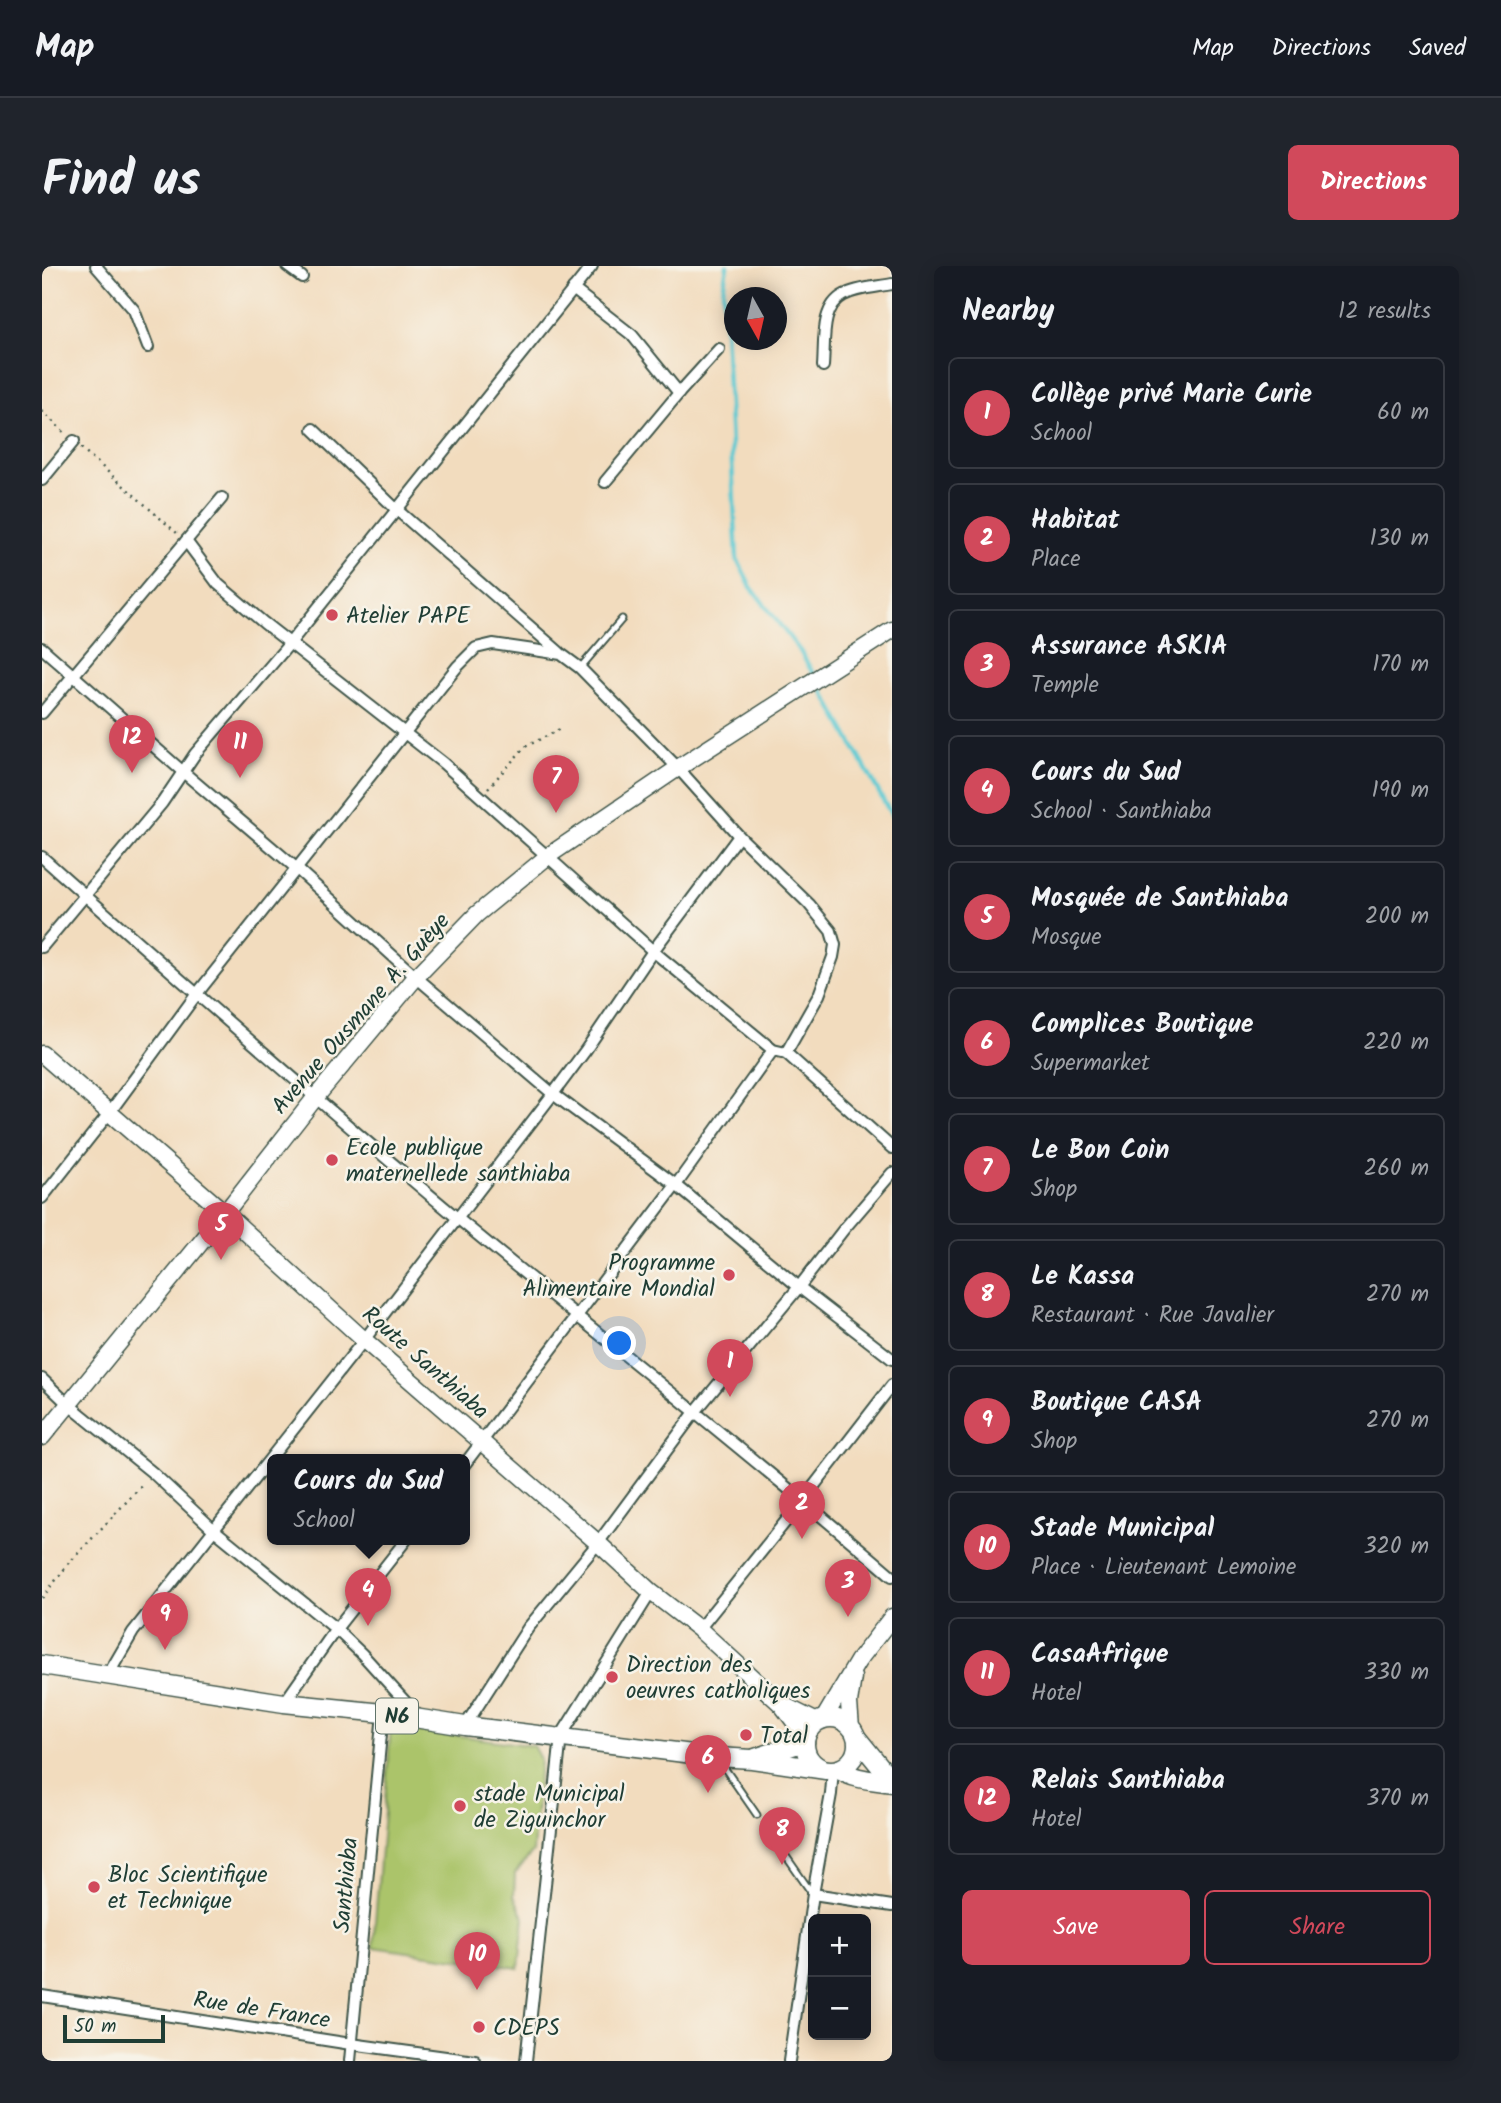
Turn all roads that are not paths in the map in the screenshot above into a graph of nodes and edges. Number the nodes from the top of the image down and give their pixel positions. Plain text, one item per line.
1 (96, 266) edge
2 (287, 266) edge
3 (592, 266) edge
4 (302, 277) dead end
5 (892, 284) edge
6 (573, 289) junction
7 (148, 347) dead end
8 (719, 349) dead end
9 (823, 366) dead end
10 (679, 393) junction
11 (313, 429) dead end
12 (74, 441) road end
13 (42, 480) edge
14 (605, 482) dead end
15 (222, 498) dead end
16 (397, 510) junction
17 (186, 541) junction
18 (622, 619) dead end
19 (892, 630) edge
20 (290, 643) junction
21 (42, 648) edge
22 (561, 654) junction
23 (580, 668) junction
24 (74, 677) junction
25 (42, 713) edge
26 (406, 734) junction
27 (678, 768) junction
28 (182, 771) junction
29 (739, 836) junction
30 (548, 856) junction
31 (42, 857) edge
32 (296, 868) junction
33 (85, 895) junction
34 (42, 947) edge
35 (653, 951) junction
36 (416, 976) junction
37 (196, 995) junction
38 (773, 1050) junction
39 (786, 1053) junction
40 (42, 1054) edge
41 (553, 1094) junction
42 (314, 1098) junction
43 (110, 1112) junction
44 (892, 1147) edge
45 (892, 1173) edge
46 (676, 1185) junction
47 (42, 1198) edge
48 (225, 1213) junction
49 (458, 1218) junction
50 (799, 1287) junction
51 (577, 1315) junction
52 (364, 1340) junction
53 (892, 1359) edge
54 (42, 1379) edge
55 (892, 1385) edge
56 (68, 1404) junction
57 (695, 1412) junction
58 (42, 1437) edge
59 (483, 1441) junction
60 (273, 1454) edge
61 (470, 1457) edge
62 (267, 1461) edge
63 (803, 1500) junction
64 (213, 1529) junction
65 (598, 1543) junction
66 (401, 1545) edge
67 (892, 1576) edge
68 (651, 1592) junction
69 (892, 1617) edge
70 (336, 1629) junction
71 (699, 1629) junction
72 (858, 1661) junction
73 (42, 1665) edge
74 (108, 1675) junction
75 (284, 1703) junction
76 (781, 1704) junction
77 (383, 1713) junction
78 (421, 1720) junction
79 (820, 1721) junction
80 (465, 1726) junction
81 (854, 1733) junction
82 (561, 1736) junction
83 (805, 1739) junction
84 (717, 1757) junction
85 (752, 1759) junction
86 (832, 1770) junction
87 (892, 1782) edge
88 (757, 1815) dead end
89 (767, 1829) dead end
90 (813, 1894) junction
91 (892, 1906) edge
92 (42, 1996) edge
93 (351, 2044) junction
94 (350, 2061) edge
95 (475, 2061) edge
96 (526, 2061) edge
97 (789, 2061) edge

1 - 7 street
2 - 4 street
3 - 6 street
5 - 9 street
6 - 10 street
6 - 16 street
8 - 10 street
10 - 14 street
11 - 16 street
12 - 13 street
15 - 17 street
16 - 20 street
16 - 22 street
17 - 20 street
17 - 24 street
18 - 23 lane
19 - 27 street, Avenue Ousmane A. Guèye
20 - 26 street
20 - 28 street
21 - 24 street
22 - 23 street
22 - 26 street
23 - 27 street
24 - 25 street
24 - 28 street
26 - 30 street
26 - 32 street
27 - 29 street
27 - 30 street, Avenue Ousmane A. Guèye
28 - 32 street
28 - 33 street
29 - 35 street
29 - 39 street
30 - 35 street
30 - 36 street, Avenue Ousmane A. Guèye
31 - 33 street
32 - 36 street
32 - 37 street
33 - 34 street
33 - 37 street
35 - 38 street
35 - 41 street
36 - 41 street
36 - 42 street, Avenue Ousmane A. Guèye
37 - 42 street
37 - 43 street
38 - 39 street
38 - 46 street
39 - 44 street
40 - 43 street, Route Santhiaba
41 - 46 street
41 - 49 street
42 - 48 street, Avenue Ousmane A. Guèye
42 - 49 street
43 - 47 street
43 - 48 street, Route Santhiaba
45 - 50 street
46 - 50 street
46 - 51 street
48 - 52 street, Route Santhiaba
48 - 56 street, Avenue Ousmane A. Guèye
49 - 51 street
49 - 52 street
50 - 53 street
50 - 57 street
51 - 57 street
51 - 59 street
52 - 59 street, Route Santhiaba
52 - 60 street
54 - 56 street
55 - 63 street
56 - 58 street, Avenue Ousmane A. Guèye
56 - 64 street
57 - 63 street
57 - 65 street
59 - 61 street
59 - 65 street, Route Santhiaba
62 - 64 street
63 - 67 street
63 - 71 street
64 - 70 street
64 - 74 street
65 - 68 street, Route Santhiaba
65 - 80 street
66 - 70 street
68 - 71 street, Route Santhiaba
68 - 82 street
69 - 72 street
70 - 75 street
70 - 78 street
71 - 76 street, Route Santhiaba
72 - 79 street
72 - 81 street
73 - 74 main road, N6
74 - 75 main road, N6
75 - 77 main road, N6
76 - 79 street
76 - 83 street
77 - 78 main road, N6
77 - 93 street, Santhiaba
78 - 80 main road, N6
79 - 81 main road
79 - 83 main road
80 - 82 main road, N6
81 - 86 main road
81 - 87 main road
82 - 84 main road, N6
82 - 96 street
83 - 85 main road
83 - 86 main road
84 - 85 main road, N6
84 - 88 lane
85 - 86 main road
86 - 87 main road
86 - 90 street
89 - 90 lane
90 - 91 street
90 - 97 street
92 - 93 street, Rue de France
93 - 94 street, Santhiaba
93 - 95 street, Rue de France

